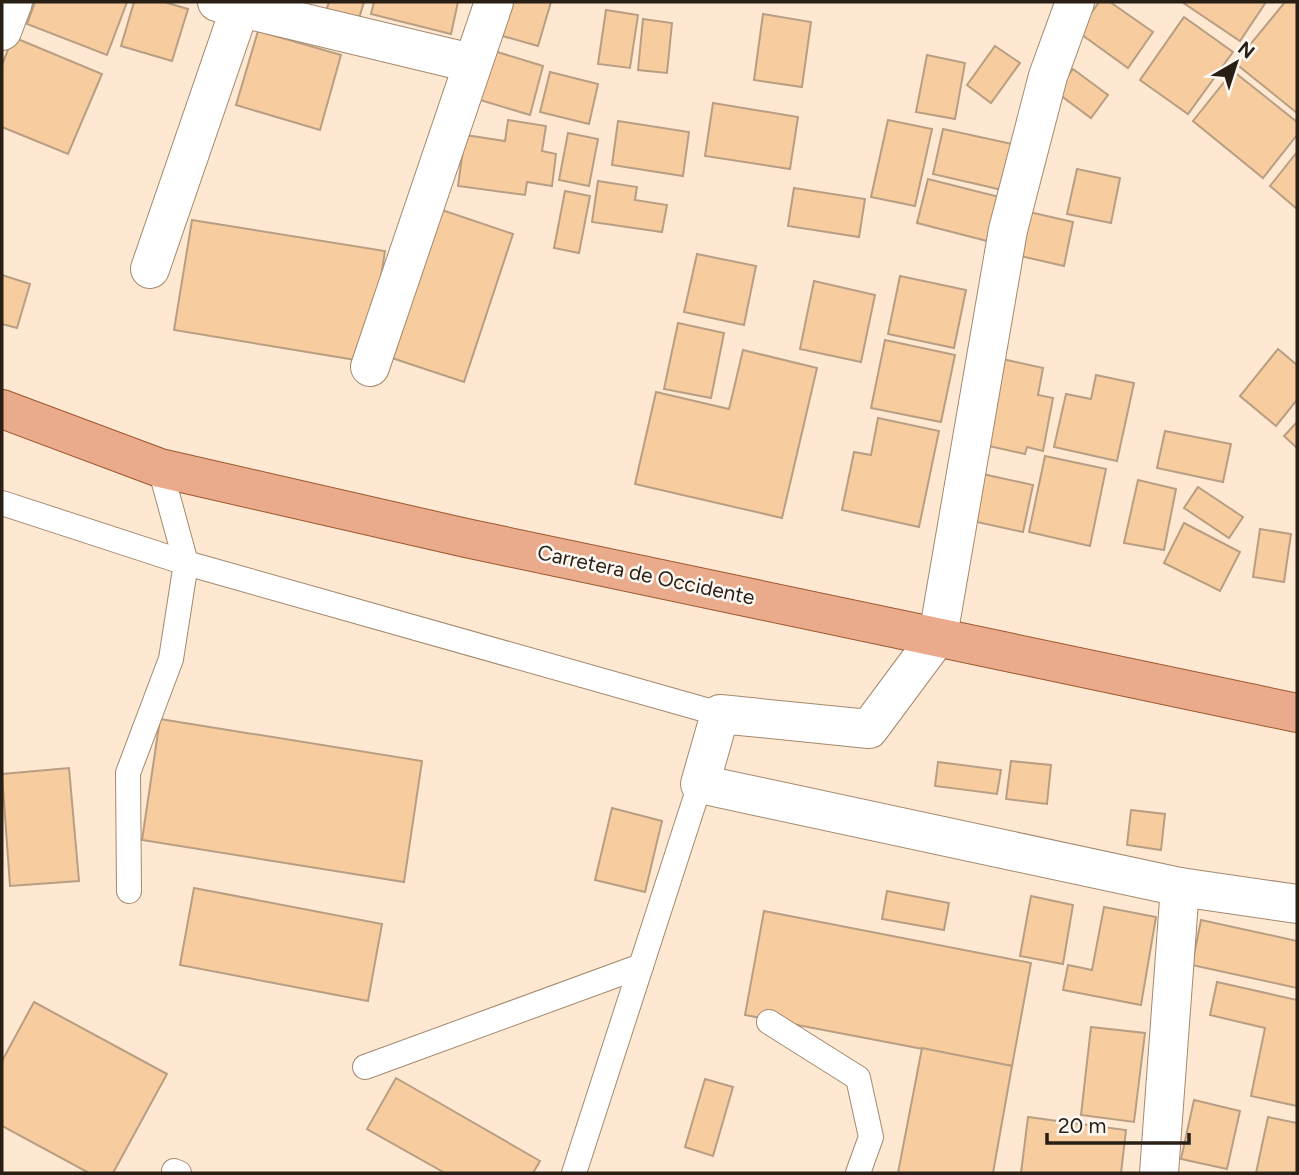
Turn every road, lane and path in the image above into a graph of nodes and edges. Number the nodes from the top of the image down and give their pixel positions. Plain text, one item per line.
1 (13, 2) edge
2 (494, 2) edge
3 (1075, 2) edge
4 (233, 4) edge
5 (2, 31) edge
6 (471, 63) junction
7 (150, 269) dead end
8 (370, 366) dead end
9 (2, 409) edge
10 (160, 468) junction
11 (2, 503) edge
12 (186, 563) junction
13 (938, 636) junction
14 (1297, 713) edge
15 (720, 714) junction
16 (700, 785) junction
17 (1180, 887) junction
18 (129, 891) dead end
19 (1297, 904) edge
20 (641, 966) junction
21 (769, 1023) dead end
22 (365, 1067) dead end
23 (574, 1173) edge
24 (858, 1173) edge
25 (1159, 1173) edge

1 - 5 street
2 - 6 street
3 - 13 street
4 - 6 street
4 - 7 street
6 - 8 street
9 - 10 main road, Carretera de Occidente
10 - 12 lane
10 - 13 main road, Carretera de Occidente
11 - 12 lane
12 - 15 lane
12 - 18 lane
13 - 14 main road, Carretera de Occidente
13 - 15 street
15 - 16 street
16 - 17 street
16 - 20 lane
17 - 19 street
17 - 25 street
20 - 22 lane
20 - 23 lane
21 - 24 lane

